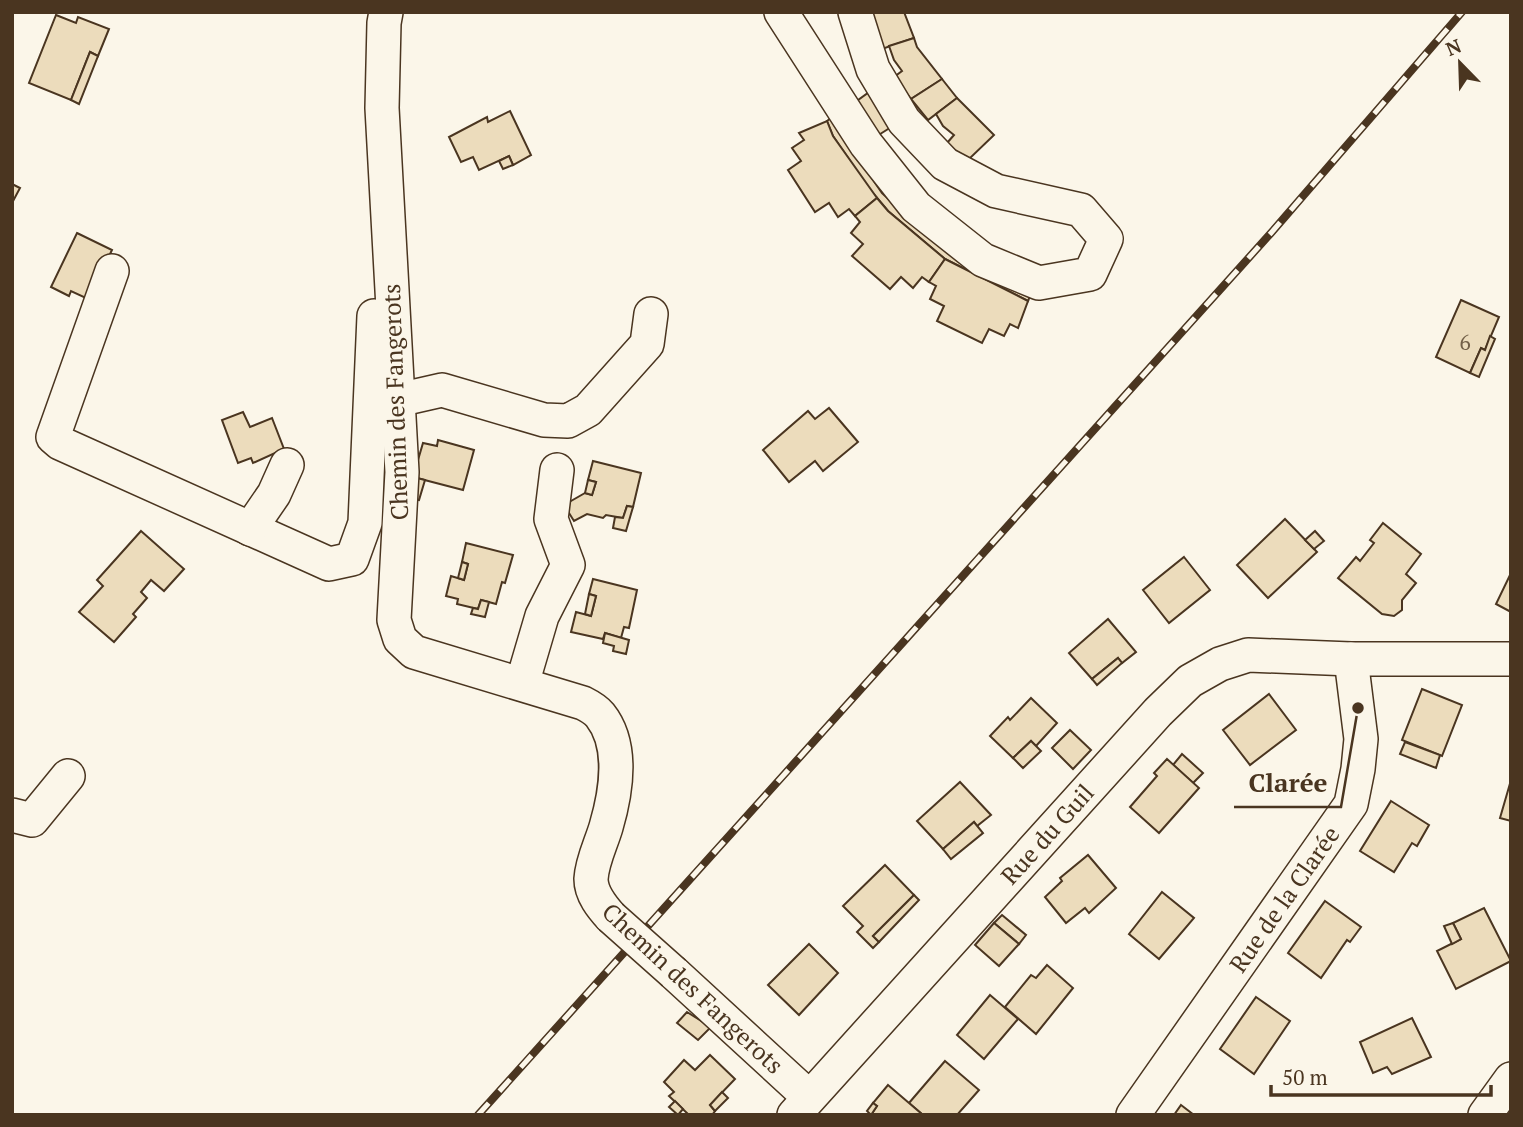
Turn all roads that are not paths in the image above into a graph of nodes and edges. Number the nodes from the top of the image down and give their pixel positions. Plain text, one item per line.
1 (386, 12) edge
2 (781, 12) edge
3 (855, 12) edge
4 (112, 271) dead end
5 (392, 289) junction
6 (651, 314) dead end
7 (398, 400) junction
8 (287, 465) dead end
9 (557, 470) dead end
10 (250, 529) junction
11 (1351, 659) junction
12 (1511, 659) edge
13 (522, 684) junction
14 (68, 776) dead end
15 (12, 815) edge
16 (1511, 1079) edge
17 (802, 1106) edge
18 (1133, 1115) edge
19 (1485, 1115) edge

1 - 5 street, Chemin des Fangerots
2 - 3 street
4 - 10 street
5 - 7 street, Chemin des Fangerots
5 - 10 street
6 - 7 street
7 - 13 street, Chemin des Fangerots
8 - 10 street
9 - 13 street
11 - 12 street, Rue du Guil
11 - 17 street, Rue du Guil
11 - 18 street, Rue de la Clarée
13 - 17 street, Chemin des Fangerots, bridge
14 - 15 street
16 - 19 street

